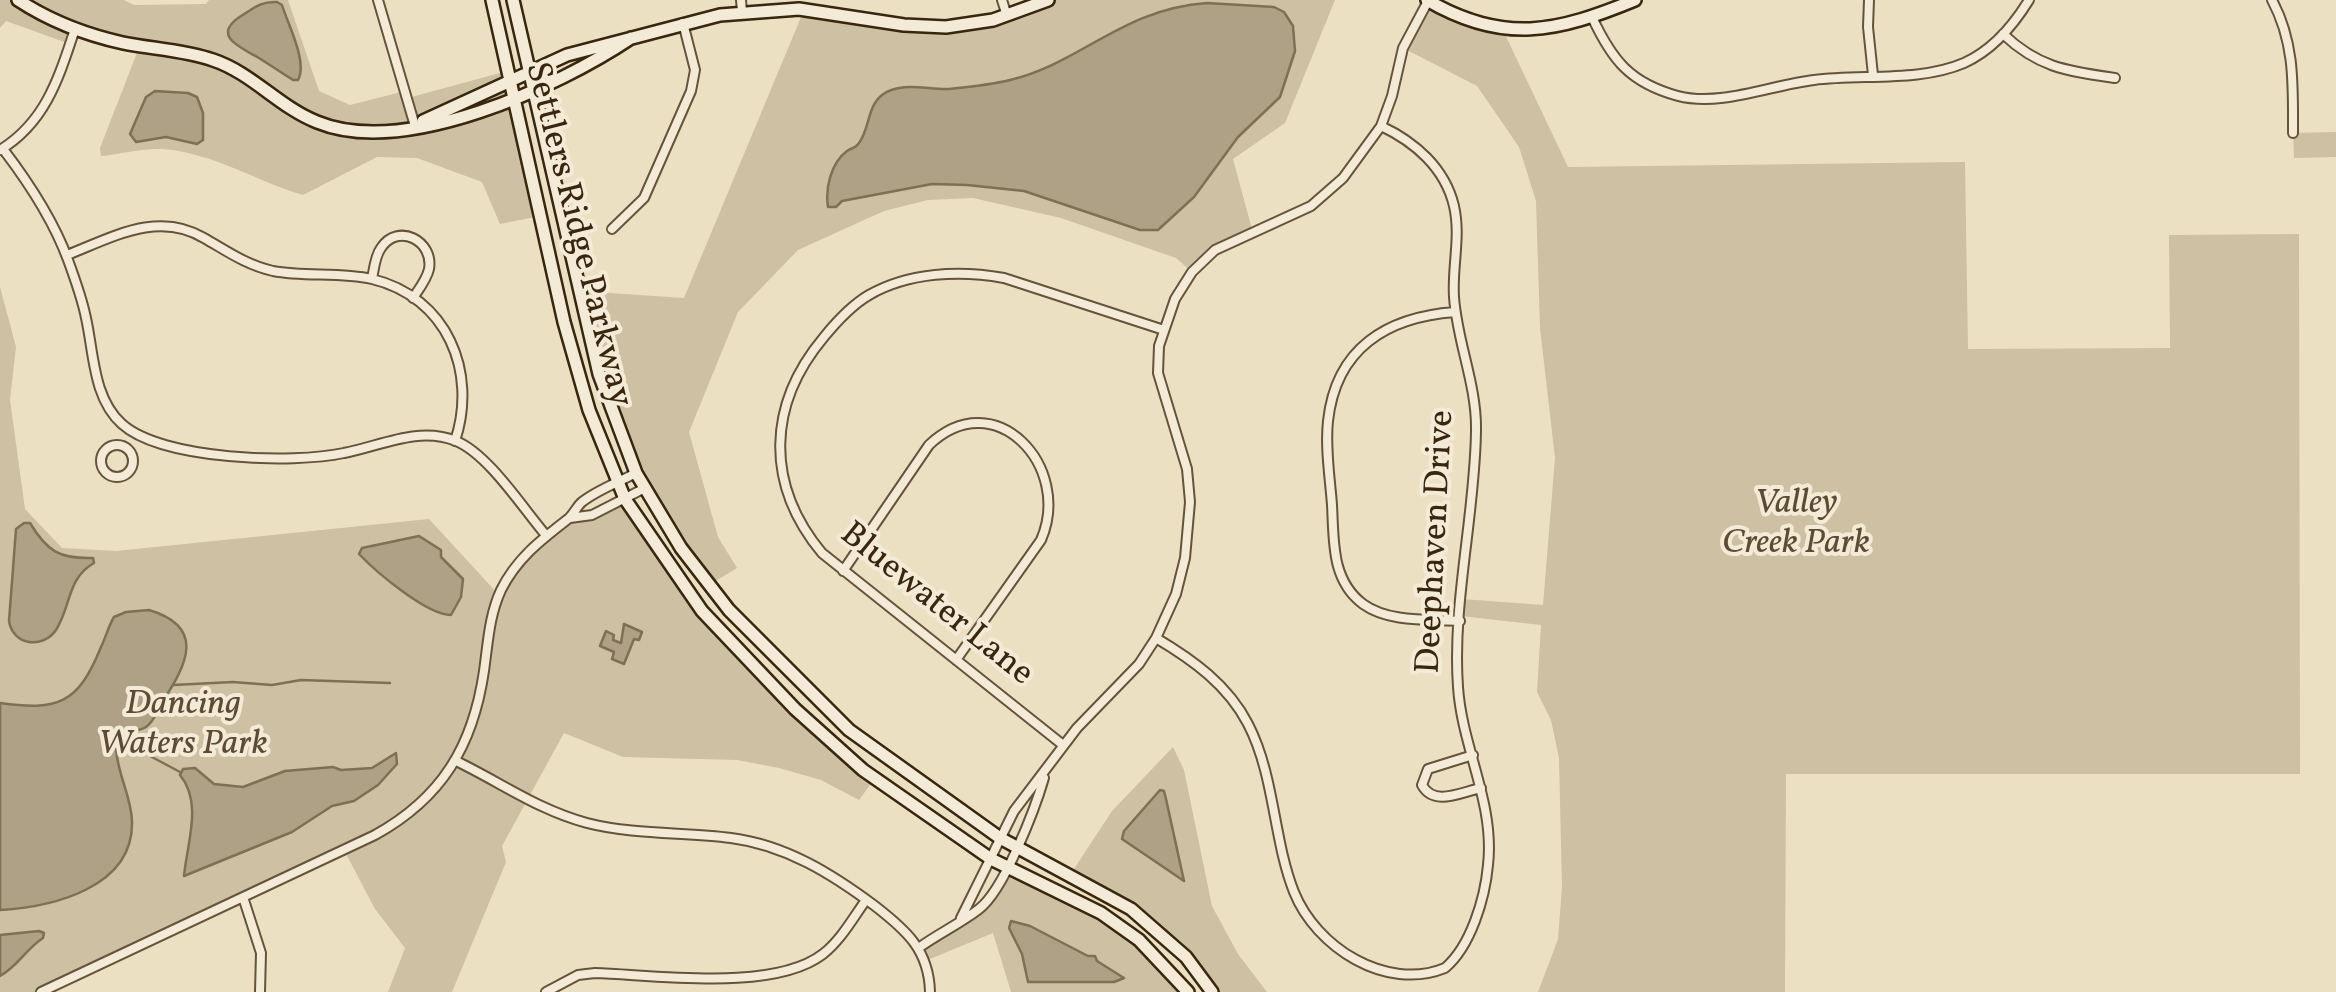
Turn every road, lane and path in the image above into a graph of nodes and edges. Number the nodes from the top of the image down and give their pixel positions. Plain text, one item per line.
1 (18, 0) edge
2 (378, 0) edge
3 (492, 0) edge
4 (513, 0) edge
5 (1002, 0) edge
6 (1048, 0) edge
7 (1427, 0) edge
8 (1635, 0) edge
9 (1869, 0) edge
10 (2029, 0) edge
11 (2272, 0) edge
12 (741, 6) edge
13 (1007, 16) junction
14 (1592, 18) junction
15 (683, 24) junction
16 (75, 29) junction
17 (2004, 34) junction
18 (631, 38) junction
19 (528, 72) junction
20 (1874, 74) junction
21 (2115, 78) dead end
22 (509, 82) junction
23 (532, 89) junction
24 (512, 99) junction
25 (415, 126) junction
26 (1380, 126) junction
27 (2293, 134) dead end
28 (2, 149) edge
29 (612, 229) dead end
30 (66, 255) junction
31 (372, 279) junction
32 (413, 298) junction
33 (1455, 312) junction
34 (1164, 330) junction
35 (136, 434) junction
36 (455, 440) junction
37 (128, 448) junction
38 (636, 474) junction
39 (618, 483) junction
40 (645, 488) junction
41 (625, 499) junction
42 (570, 518) junction
43 (544, 534) junction
44 (842, 571) junction
45 (1460, 621) junction
46 (1156, 638) junction
47 (956, 660) junction
48 (1063, 745) junction
49 (1473, 755) junction
50 (456, 761) junction
51 (1045, 774) junction
52 (1481, 788) junction
53 (1000, 838) junction
54 (1015, 848) junction
55 (991, 859) junction
56 (1007, 868) junction
57 (243, 897) junction
58 (866, 900) junction
59 (962, 918) junction
60 (920, 947) junction
61 (1370, 979) dead end
62 (1394, 985) dead end
63 (41, 992) edge
64 (260, 992) edge
65 (546, 992) edge
66 (930, 992) edge
67 (1188, 992) edge
68 (1212, 992) edge

1 - 16 street
2 - 25 street
3 - 22 street, Settlers Ridge Parkway
4 - 19 street, Settlers Ridge Parkway
5 - 13 street
6 - 13 street
7 - 14 street
7 - 26 street
8 - 14 street
9 - 20 street
10 - 17 street
11 - 27 street
12 - 13 street
12 - 15 street
14 - 20 street
15 - 18 street
15 - 29 street
16 - 25 street
16 - 28 street
17 - 20 street
17 - 21 street
18 - 19 street
18 - 23 street
19 - 22 street
19 - 23 street, Settlers Ridge Parkway
22 - 24 street, Settlers Ridge Parkway
22 - 25 street
23 - 24 street
23 - 38 street, Settlers Ridge Parkway
24 - 25 street
24 - 39 street, Settlers Ridge Parkway
26 - 33 street, Deephaven Drive
26 - 34 street
28 - 30 street
30 - 31 street
30 - 35 street
31 - 32 street
31 - 32 street
32 - 36 street
33 - 45 street, Deephaven Drive
33 - 45 street
34 - 44 street, Bluewater Lane
34 - 46 street
35 - 36 street
35 - 37 street
36 - 43 street
37 - 37 street
38 - 39 street
38 - 40 street, Settlers Ridge Parkway
39 - 41 street, Settlers Ridge Parkway
39 - 42 street
40 - 41 street
40 - 53 street, Settlers Ridge Parkway
41 - 42 street
41 - 55 street, Settlers Ridge Parkway
42 - 43 street
43 - 50 street
44 - 47 street, Bluewater Lane
44 - 47 street
45 - 49 street, Deephaven Drive
46 - 48 street
46 - 61 street
47 - 48 street, Bluewater Lane
48 - 51 street
49 - 52 street, Deephaven Drive
49 - 52 street
50 - 57 street
50 - 58 street
51 - 53 street
51 - 54 street
52 - 62 street, Deephaven Drive
53 - 54 street, Settlers Ridge Parkway
53 - 55 street
54 - 56 street
54 - 68 street, Settlers Ridge Parkway
55 - 56 street, Settlers Ridge Parkway
55 - 59 street
56 - 59 street
56 - 67 street, Settlers Ridge Parkway
57 - 63 street
57 - 64 street
58 - 60 street
58 - 65 street
59 - 60 street
60 - 66 street

